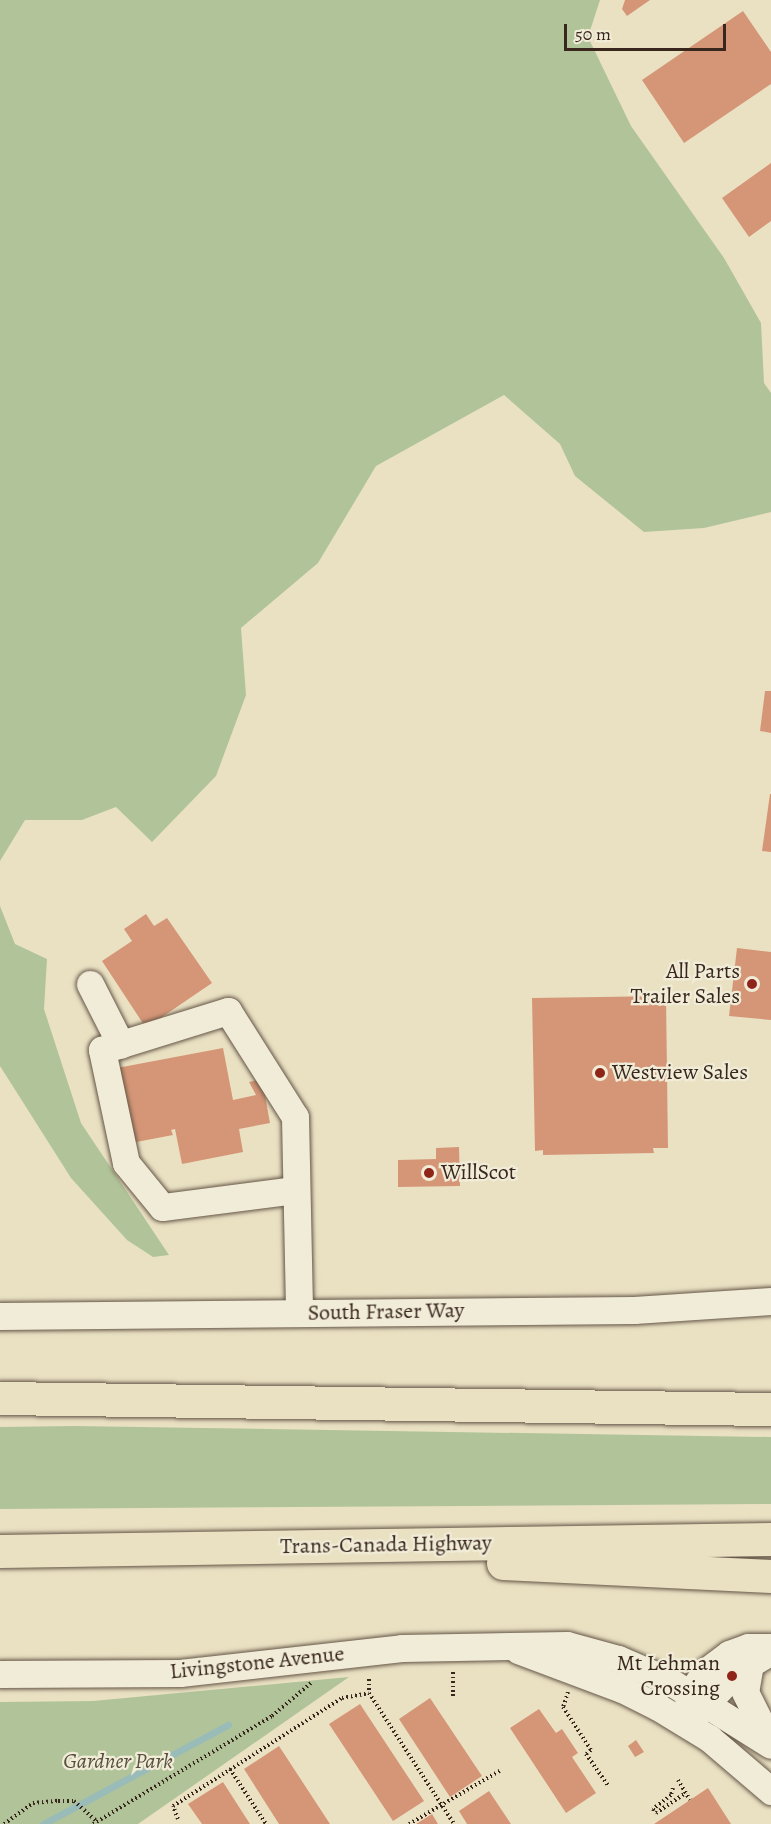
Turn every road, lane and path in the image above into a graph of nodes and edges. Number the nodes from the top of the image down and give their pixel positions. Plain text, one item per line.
1 (90, 984) dead end
2 (121, 1045) junction
3 (295, 1190) junction
4 (771, 1301) edge
5 (634, 1310) junction
6 (298, 1313) junction
7 (771, 1313) edge
8 (0, 1317) edge
9 (771, 1389) edge
10 (0, 1398) edge
11 (538, 1406) junction
12 (771, 1409) edge
13 (771, 1539) edge
14 (199, 1548) junction
15 (0, 1551) edge
16 (771, 1576) edge
17 (514, 1648) junction
18 (764, 1654) edge
19 (340, 1655) junction
20 (453, 1672) dead end
21 (0, 1674) edge
22 (369, 1679) dead end
23 (570, 1687) dead end
24 (369, 1693) junction
25 (453, 1698) dead end
26 (700, 1698) junction
27 (684, 1723) junction
28 (771, 1744) edge
29 (230, 1769) junction
30 (501, 1770) dead end
31 (678, 1780) dead end
32 (608, 1786) dead end
33 (673, 1788) dead end
34 (771, 1791) edge
35 (686, 1793) junction
36 (690, 1800) dead end
37 (441, 1804) junction
38 (178, 1819) dead end
39 (94, 1823) edge
40 (4, 1824) edge
41 (266, 1824) edge
42 (409, 1824) edge
43 (454, 1824) edge

1 - 2 street
2 - 3 street
2 - 3 street
3 - 6 street
4 - 5 street, South Fraser Way
5 - 6 street, South Fraser Way
5 - 7 street
6 - 8 street, South Fraser Way
9 - 11 highway
10 - 11 highway
11 - 12 highway
13 - 14 highway, Trans-Canada Highway
14 - 15 highway, Trans-Canada Highway
14 - 16 highway
17 - 19 street, Livingstone Avenue
17 - 26 street, Livingstone Avenue
17 - 27 street, Livingstone Avenue
18 - 26 street
18 - 28 street
19 - 21 street, Livingstone Avenue
19 - 39 path
20 - 25 path
22 - 24 path
23 - 32 path
24 - 29 path
24 - 37 path
26 - 27 street
26 - 28 street, Livingstone Avenue
27 - 34 street, Livingstone Avenue
29 - 38 path
29 - 41 path
30 - 37 path
31 - 35 path
33 - 35 path
35 - 36 path
37 - 42 path
37 - 43 path
39 - 40 path

